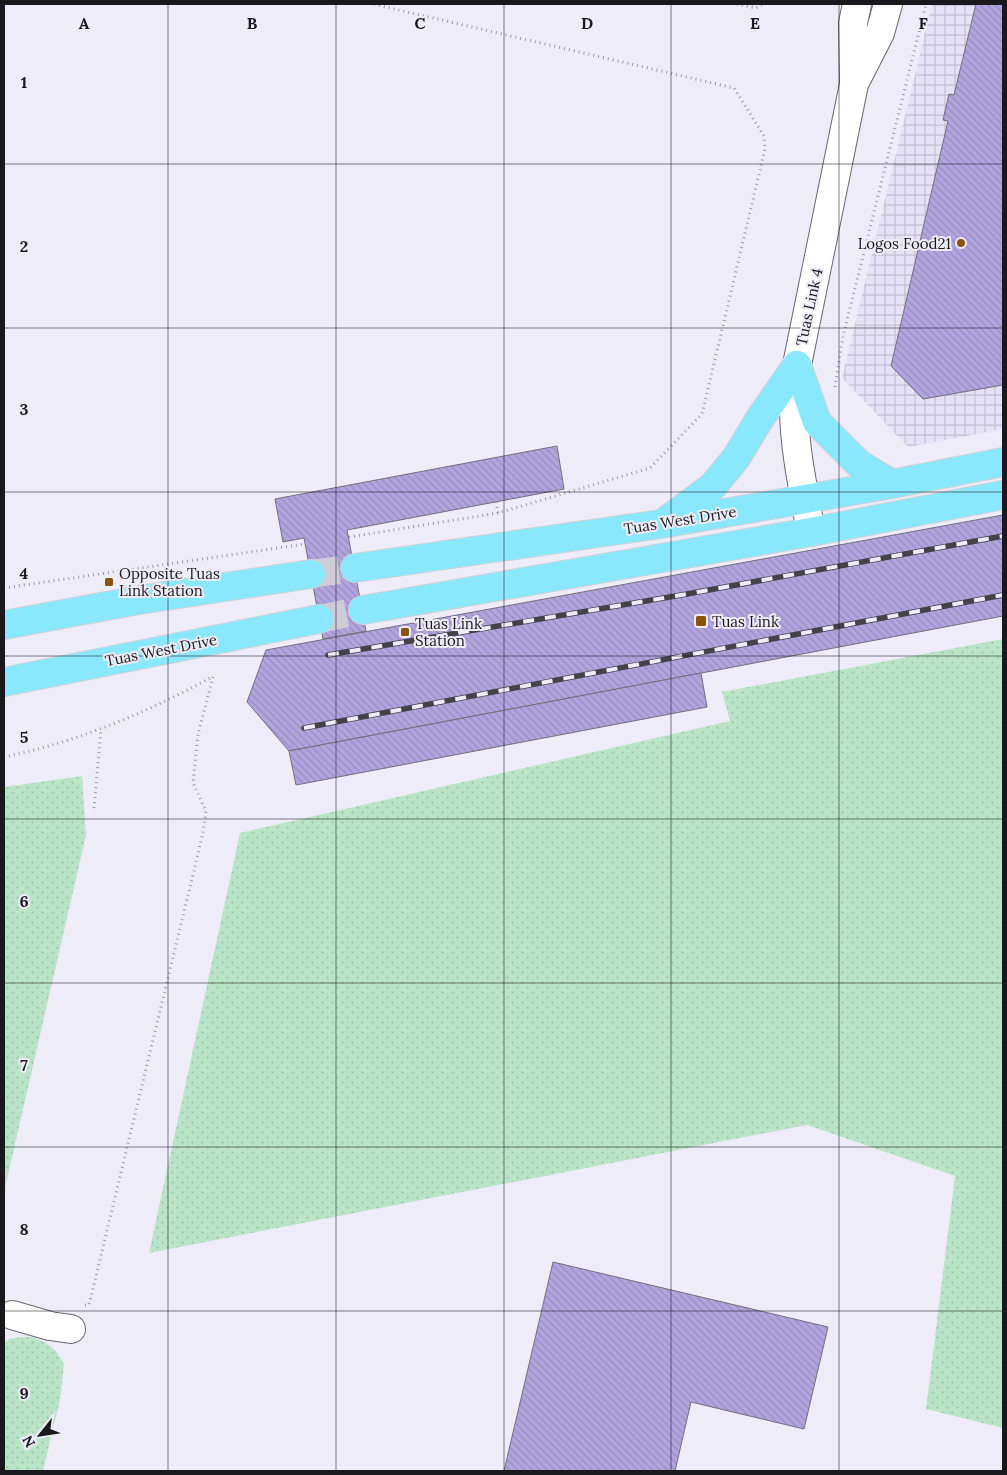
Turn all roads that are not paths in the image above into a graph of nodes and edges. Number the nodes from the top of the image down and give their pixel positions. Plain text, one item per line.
1 (857, 4) edge
2 (888, 4) edge
3 (854, 84) junction
4 (797, 365) junction
5 (1003, 462) edge
6 (892, 484) junction
7 (1003, 495) edge
8 (805, 499) junction
9 (661, 524) junction
10 (811, 532) junction
11 (355, 568) tunnel mouth
12 (311, 574) tunnel mouth
13 (363, 610) tunnel mouth
14 (319, 619) tunnel mouth
15 (4, 624) edge
16 (4, 682) edge
17 (12, 1315) dead end
18 (71, 1329) dead end

1 - 3 street, Tuas Link 4
2 - 3 street, Tuas Link 4
3 - 4 street, Tuas Link 4
4 - 6 main road
4 - 8 street, Tuas Link 4
4 - 9 main road
5 - 6 main road, Tuas West Drive
6 - 8 main road, Tuas West Drive
7 - 10 main road
8 - 9 main road, Tuas West Drive
8 - 10 street, Tuas Link 4
9 - 11 main road, Tuas West Drive
10 - 13 main road
12 - 15 main road
14 - 16 main road, Tuas West Drive
17 - 18 street

